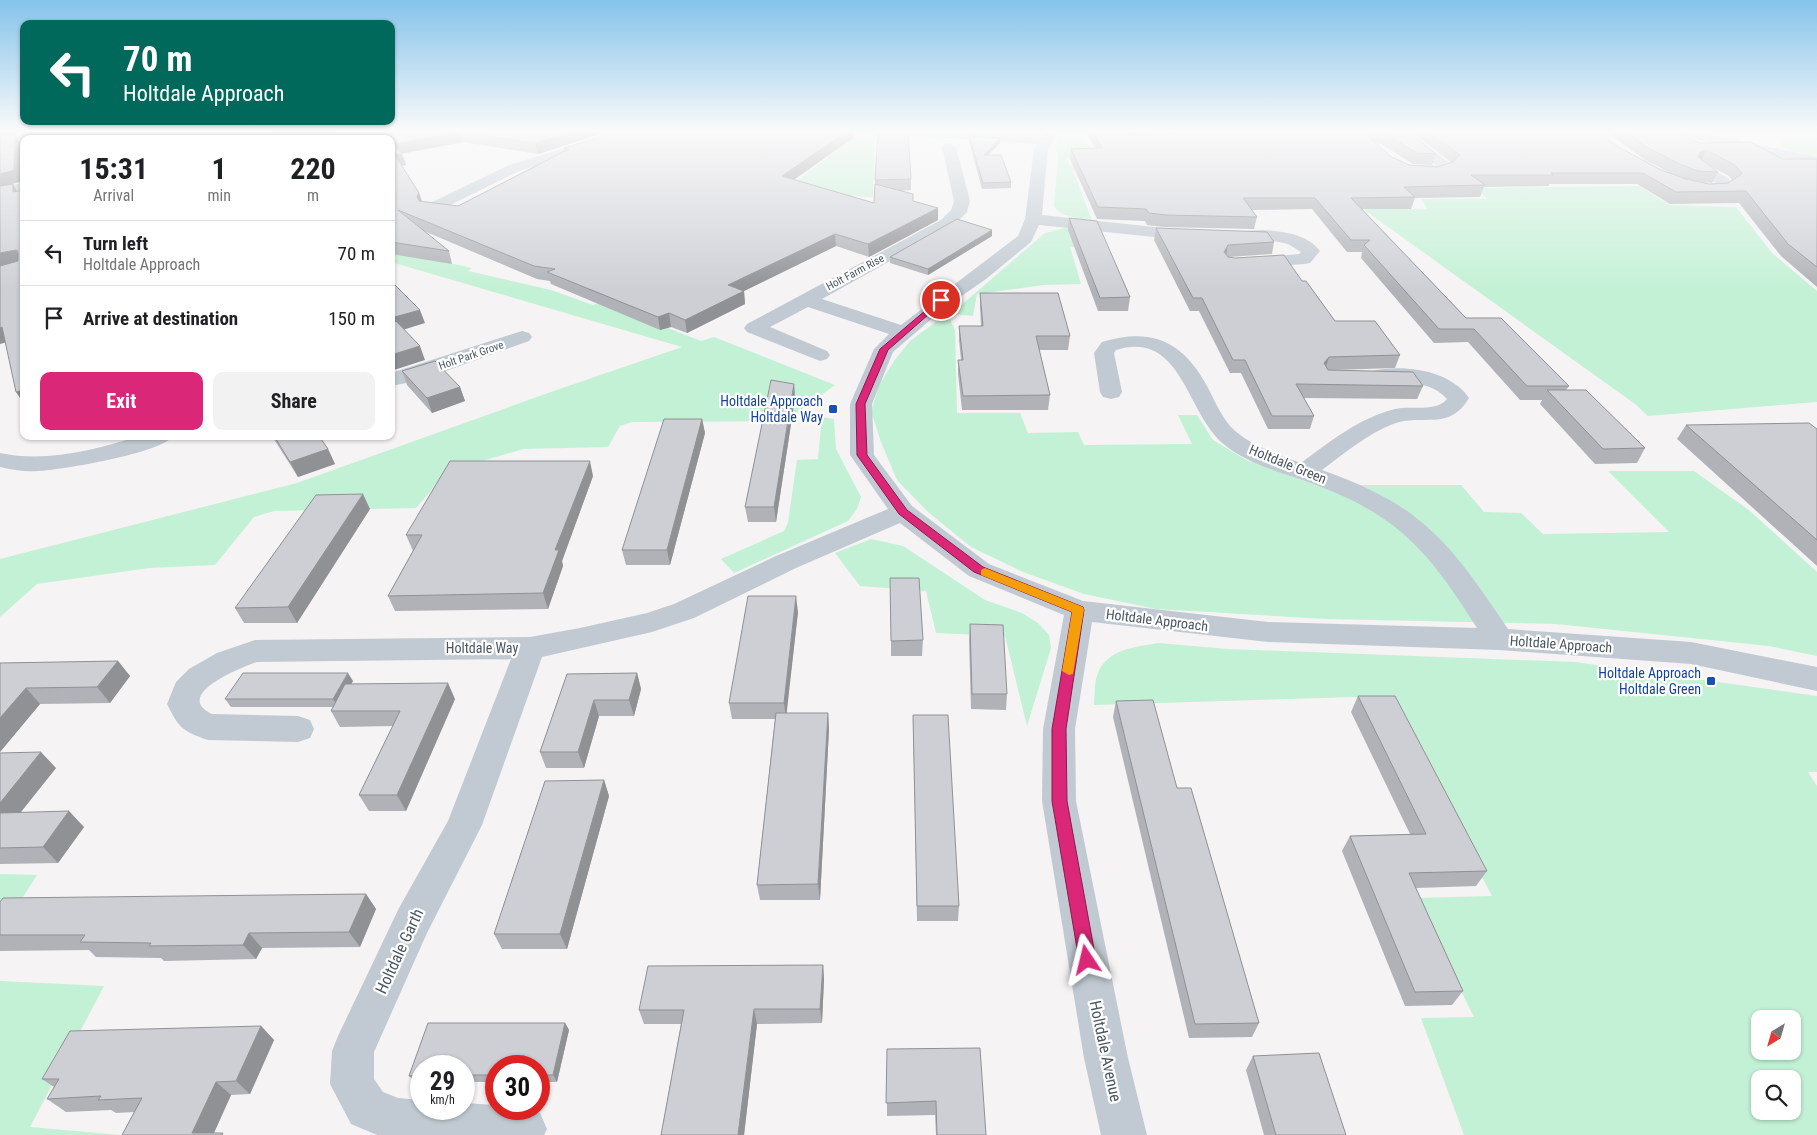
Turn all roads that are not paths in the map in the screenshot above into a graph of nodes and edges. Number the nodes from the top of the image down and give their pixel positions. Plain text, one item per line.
1 (479, 185) edge
2 (958, 185) edge
3 (1037, 185) edge
4 (1683, 185) edge
5 (1726, 185) edge
6 (20, 189) edge
7 (0, 192) edge
8 (430, 209) edge
9 (1034, 219) junction
10 (1232, 263) edge
11 (804, 300) junction
12 (903, 332) junction
13 (522, 338) dead end
14 (820, 355) dead end
15 (1363, 376) edge
16 (395, 379) edge
17 (1111, 392) dead end
18 (149, 440) edge
19 (0, 460) edge
20 (1306, 472) junction
21 (903, 512) junction
22 (1078, 610) junction
23 (1499, 639) junction
24 (530, 648) junction
25 (1817, 679) edge
26 (298, 729) dead end
27 (524, 1129) dead end
28 (1124, 1135) edge

1 - 8 street
2 - 11 street, Holt Farm Rise
3 - 9 street, Holtdale Approach
4 - 5 street
6 - 7 street
9 - 10 street
9 - 12 street, Holtdale Approach
11 - 12 street
11 - 14 street, Holt Farm Rise
12 - 21 street, Holtdale Approach
13 - 16 street, Holt Park Grove
15 - 20 street
17 - 20 street, Holtdale Green
18 - 19 street
20 - 23 street, Holtdale Green
21 - 22 street, Holtdale Approach
21 - 24 street, Holtdale Way
22 - 23 street, Holtdale Approach
22 - 28 street, Holtdale Avenue
23 - 25 street, Holtdale Approach
24 - 26 street, Holtdale Way
24 - 27 street, Holtdale Garth

